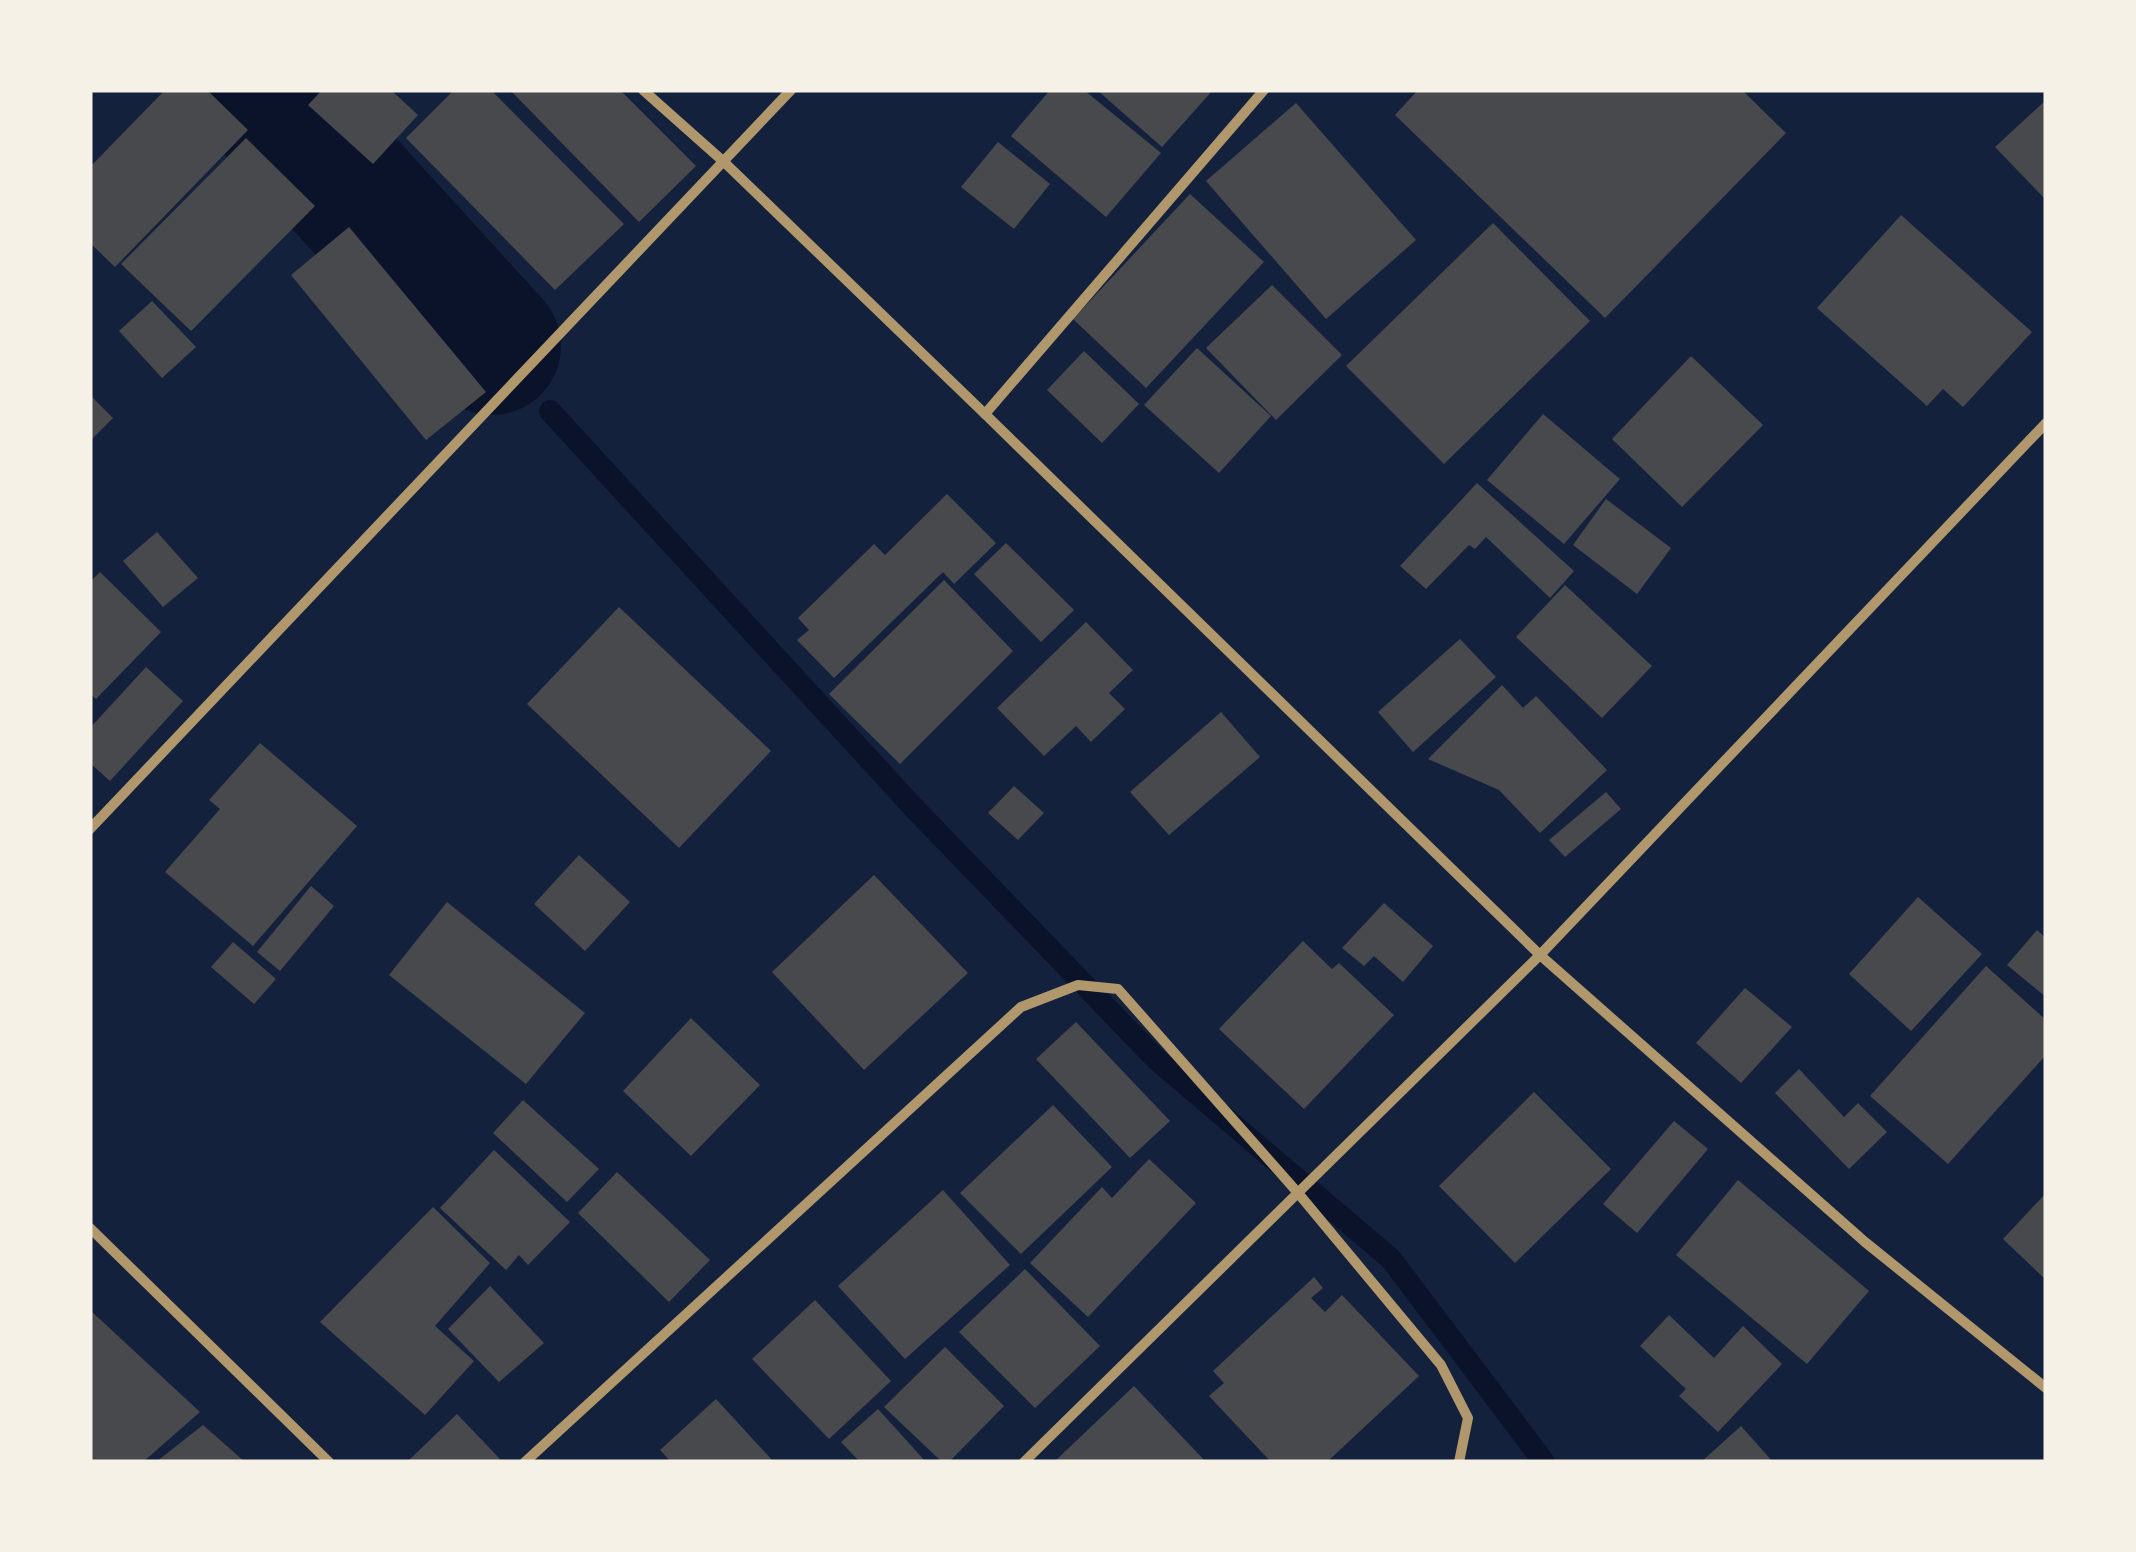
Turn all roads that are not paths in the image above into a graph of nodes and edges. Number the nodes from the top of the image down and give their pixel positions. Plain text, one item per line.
1 (643, 90) edge
2 (791, 90) edge
3 (1264, 90) edge
4 (724, 162) junction
5 (985, 414) junction
6 (2046, 423) edge
7 (90, 829) edge
8 (1540, 954) junction
9 (1298, 1193) junction
10 (90, 1228) edge
11 (2046, 1388) edge
12 (330, 1462) edge
13 (525, 1462) edge
14 (1024, 1462) edge
15 (1458, 1462) edge

1 - 4 street
2 - 4 street
3 - 5 street
4 - 5 street
4 - 7 street
5 - 8 street
6 - 8 street
8 - 9 street
8 - 11 street
9 - 13 street
9 - 14 street
9 - 15 street
10 - 12 street

